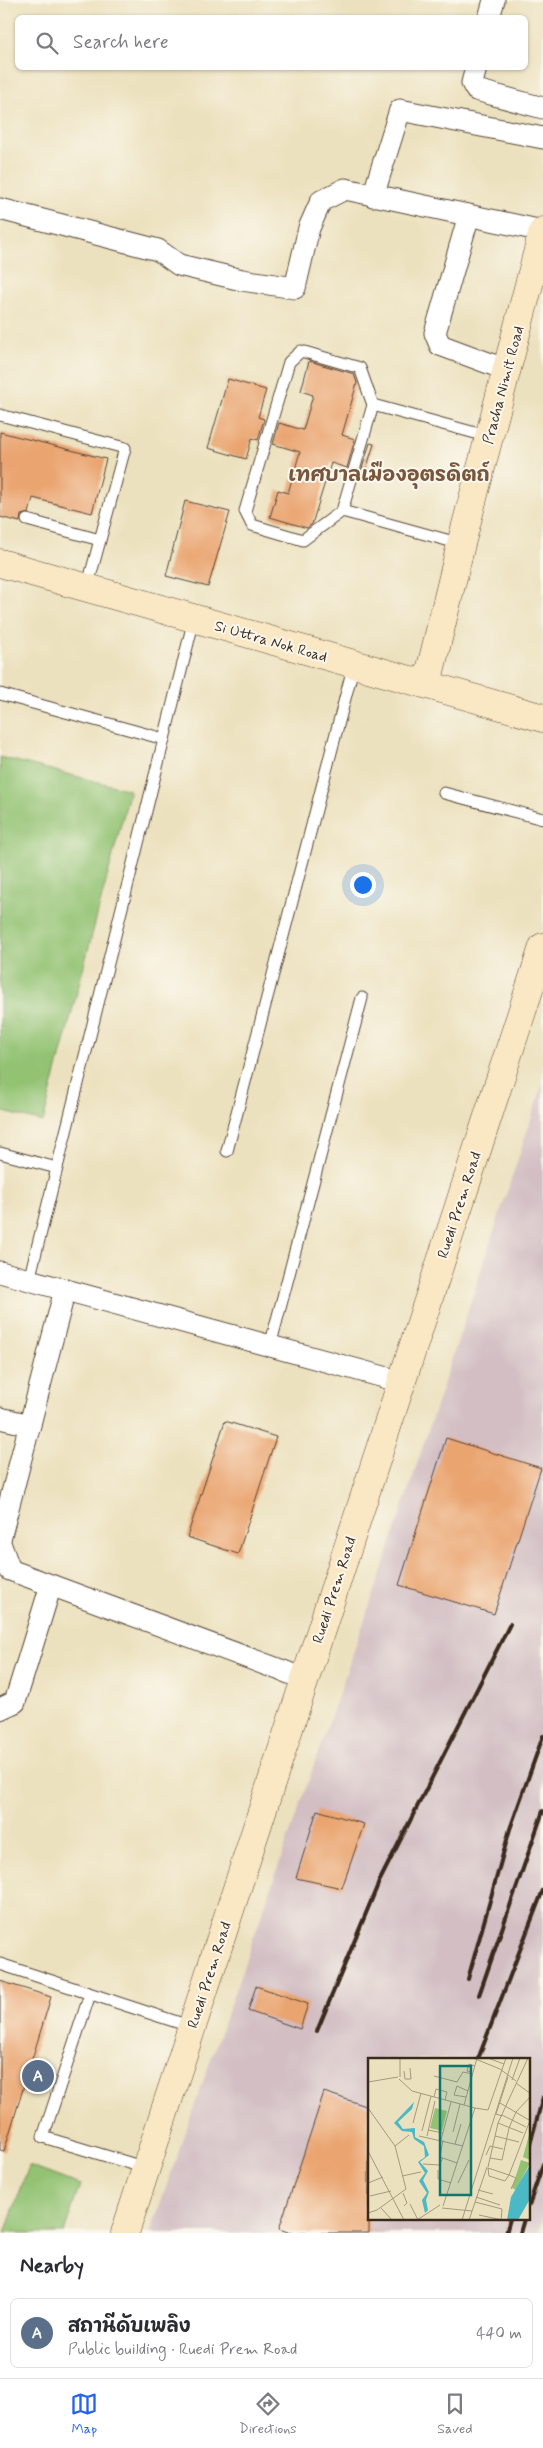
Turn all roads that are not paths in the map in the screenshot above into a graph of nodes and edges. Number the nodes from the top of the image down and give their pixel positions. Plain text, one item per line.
1 (494, 0) edge
2 (490, 15) edge
3 (475, 70) edge
4 (543, 108) edge
5 (543, 138) edge
6 (373, 196) junction
7 (0, 209) edge
8 (468, 216) junction
9 (543, 231) edge
10 (507, 370) junction
11 (373, 405) junction
12 (0, 415) edge
13 (490, 437) junction
14 (342, 511) junction
15 (27, 520) dead end
16 (100, 540) junction
17 (461, 544) junction
18 (0, 563) edge
19 (87, 588) junction
20 (194, 619) junction
21 (354, 664) junction
22 (427, 684) junction
23 (0, 694) edge
24 (543, 718) edge
25 (164, 738) junction
26 (444, 793) dead end
27 (543, 819) edge
28 (543, 947) edge
29 (362, 998) dead end
30 (227, 1151) dead end
31 (0, 1153) edge
32 (58, 1168) junction
33 (0, 1272) edge
34 (30, 1280) junction
35 (65, 1290) junction
36 (270, 1346) junction
37 (402, 1382) junction
38 (0, 1418) edge
39 (30, 1425) junction
40 (0, 1539) edge
41 (0, 1543) edge
42 (51, 1585) junction
43 (305, 1679) junction
44 (0, 1709) edge
45 (0, 1964) edge
46 (90, 1994) junction
47 (192, 2027) junction
48 (146, 2168) junction
49 (125, 2233) edge

1 - 2 street
3 - 4 street
5 - 6 street
6 - 7 street
6 - 8 street
8 - 9 street
8 - 10 street
9 - 10 main road, Pracha Nimit Road
10 - 13 main road, Pracha Nimit Road
11 - 13 lane
11 - 14 lane
11 - 14 lane
12 - 16 lane
13 - 17 main road, Pracha Nimit Road
14 - 17 lane
15 - 16 lane
16 - 19 lane
17 - 22 main road, Pracha Nimit Road
18 - 19 main road, Si Uttra Nok Road
19 - 20 main road, Si Uttra Nok Road
20 - 21 main road, Si Uttra Nok Road
20 - 25 lane
21 - 22 main road, Si Uttra Nok Road
21 - 30 lane
22 - 24 main road, Si Uttra Nok Road
23 - 25 lane
25 - 32 lane
26 - 27 lane
28 - 37 main road, Ruedi Prem Road
29 - 36 lane
31 - 32 lane
32 - 34 lane
33 - 34 street
34 - 35 street
35 - 36 street
35 - 39 street
36 - 37 street
37 - 43 main road, Ruedi Prem Road
38 - 39 street
39 - 40 street
41 - 42 street
42 - 43 street
42 - 44 street
43 - 47 main road, Ruedi Prem Road
45 - 46 lane
46 - 47 lane
46 - 48 lane
47 - 48 main road, Ruedi Prem Road
48 - 49 main road, Ruedi Prem Road

